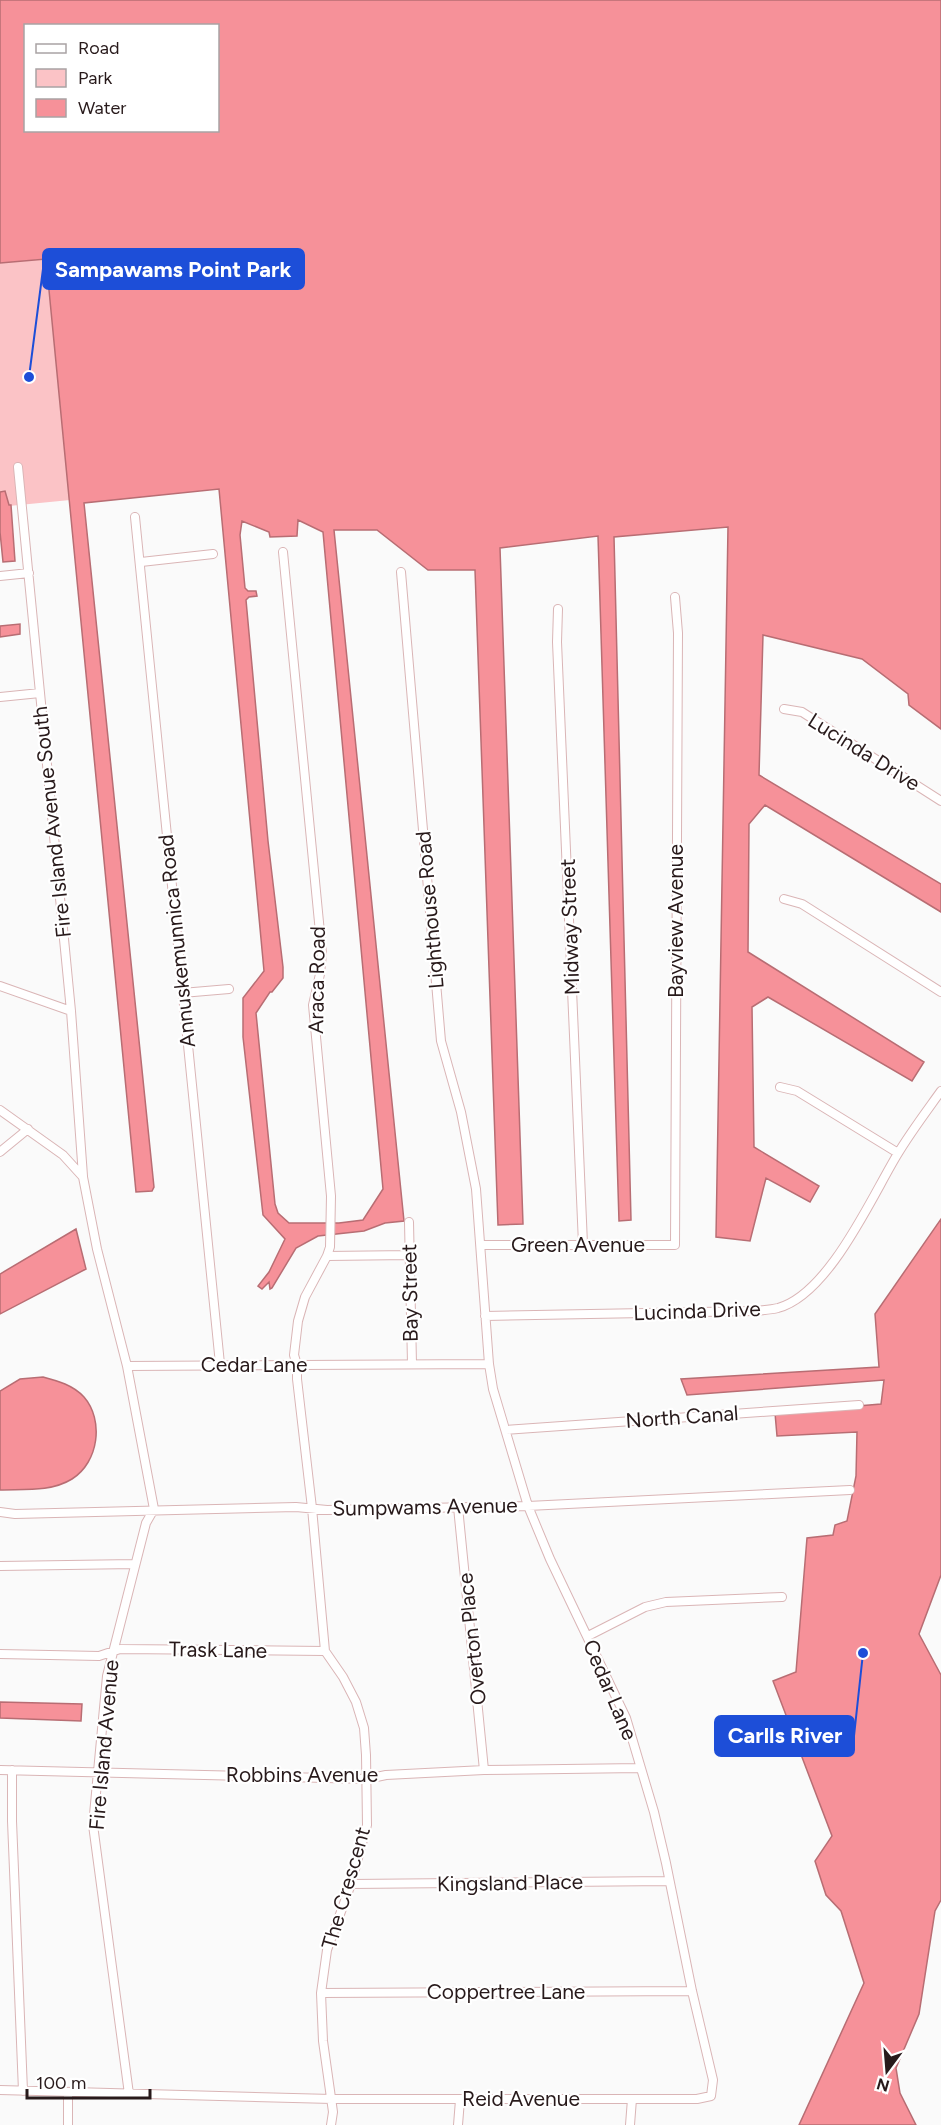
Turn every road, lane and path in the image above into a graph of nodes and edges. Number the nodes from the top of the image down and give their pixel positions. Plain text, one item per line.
1 (18, 467) dead end
2 (135, 517) dead end
3 (282, 552) dead end
4 (213, 554) dead end
5 (141, 562) junction
6 (401, 572) dead end
7 (29, 573) junction
8 (0, 576) edge
9 (675, 597) dead end
10 (558, 609) dead end
11 (40, 693) junction
12 (0, 697) edge
13 (784, 709) dead end
14 (941, 801) edge
15 (784, 899) dead end
16 (0, 986) edge
17 (229, 989) dead end
18 (941, 992) edge
19 (182, 993) junction
20 (71, 1011) junction
21 (780, 1088) dead end
22 (941, 1091) edge
23 (0, 1110) edge
24 (28, 1129) junction
25 (0, 1152) edge
26 (898, 1153) junction
27 (83, 1177) junction
28 (409, 1222) dead end
29 (583, 1244) junction
30 (481, 1245) junction
31 (675, 1245) joint
32 (410, 1255) junction
33 (327, 1256) junction
34 (485, 1316) junction
35 (220, 1364) junction
36 (412, 1364) junction
37 (489, 1364) junction
38 (297, 1365) junction
39 (127, 1366) junction
40 (859, 1405) dead end
41 (506, 1430) junction
42 (850, 1490) dead end
43 (528, 1506) junction
44 (458, 1507) junction
45 (312, 1508) junction
46 (154, 1509) junction
47 (0, 1512) edge
48 (135, 1564) junction
49 (0, 1566) edge
50 (782, 1597) dead end
51 (588, 1636) junction
52 (325, 1651) junction
53 (112, 1653) junction
54 (0, 1654) edge
55 (640, 1768) junction
56 (0, 1770) edge
57 (12, 1770) junction
58 (484, 1770) junction
59 (98, 1772) junction
60 (367, 1779) junction
61 (669, 1881) junction
62 (351, 1884) junction
63 (692, 1991) junction
64 (321, 1993) junction
65 (0, 2090) edge
66 (23, 2091) junction
67 (68, 2092) junction
68 (129, 2094) junction
69 (711, 2096) joint
70 (332, 2099) junction
71 (633, 2099) junction
72 (460, 2100) junction
73 (68, 2125) edge
74 (331, 2125) edge
75 (458, 2125) edge
76 (630, 2125) edge

1 - 7 street, Fire Island Avenue South
2 - 5 street, Annuskemunnica Road
3 - 33 street, Araca Road
4 - 5 street
5 - 19 street, Annuskemunnica Road
6 - 30 street, Lighthouse Road
7 - 8 street
7 - 11 street, Fire Island Avenue South
9 - 31 street, Bayview Avenue
10 - 29 street, Midway Street
11 - 12 street
11 - 20 street, Fire Island Avenue South
13 - 14 street, Lucinda Drive
15 - 18 street
16 - 20 street
17 - 19 street
19 - 35 street, Annuskemunnica Road
20 - 27 street, Fire Island Avenue South
21 - 26 street
22 - 26 street, Lucinda Drive
23 - 24 street
24 - 25 street
24 - 27 street
26 - 34 street, Lucinda Drive
27 - 39 street
28 - 32 street, Bay Street
29 - 30 street, Green Avenue
29 - 31 street, Green Avenue
30 - 34 street, Cedar Lane
32 - 33 street
32 - 36 street, Bay Street
33 - 38 street, Araca Road
34 - 37 street, Cedar Lane
35 - 38 street, Cedar Lane
35 - 39 street, Cedar Lane
36 - 37 street, Cedar Lane
36 - 38 street, Cedar Lane
37 - 41 street, Cedar Lane
38 - 45 street, The Crescent
39 - 46 street
40 - 41 street, North Canal
41 - 43 street, Cedar Lane
42 - 43 street, Sumpwams Avenue
43 - 44 street, Sumpwams Avenue
43 - 51 street, Cedar Lane
44 - 45 street, Sumpwams Avenue
44 - 58 street, Overton Place
45 - 46 street, Sumpwams Avenue
45 - 52 street, The Crescent
46 - 47 street, Sumpwams Avenue
46 - 48 street, Fire Island Avenue
48 - 49 street
48 - 53 street, Fire Island Avenue
50 - 51 street
51 - 55 street, Cedar Lane
52 - 53 street, Trask Lane
52 - 60 street, The Crescent
53 - 54 street, Trask Lane
53 - 59 street, Fire Island Avenue
55 - 58 street, Robbins Avenue
55 - 61 street, Cedar Lane
56 - 57 street, Robbins Avenue
57 - 59 street, Robbins Avenue
57 - 66 street
58 - 60 street, Robbins Avenue
59 - 60 street, Robbins Avenue
59 - 68 street, Fire Island Avenue
60 - 62 street, The Crescent
61 - 62 street, Kingsland Place
61 - 63 street, Cedar Lane
62 - 64 street, The Crescent
63 - 64 street, Coppertree Lane
63 - 69 street, Cedar Lane
64 - 70 street, The Crescent
65 - 66 street
66 - 67 street
67 - 68 street
67 - 73 street
68 - 70 street
69 - 71 street, Reid Avenue
70 - 72 street, Reid Avenue
70 - 74 street
71 - 72 street, Reid Avenue
71 - 76 street
72 - 75 street

